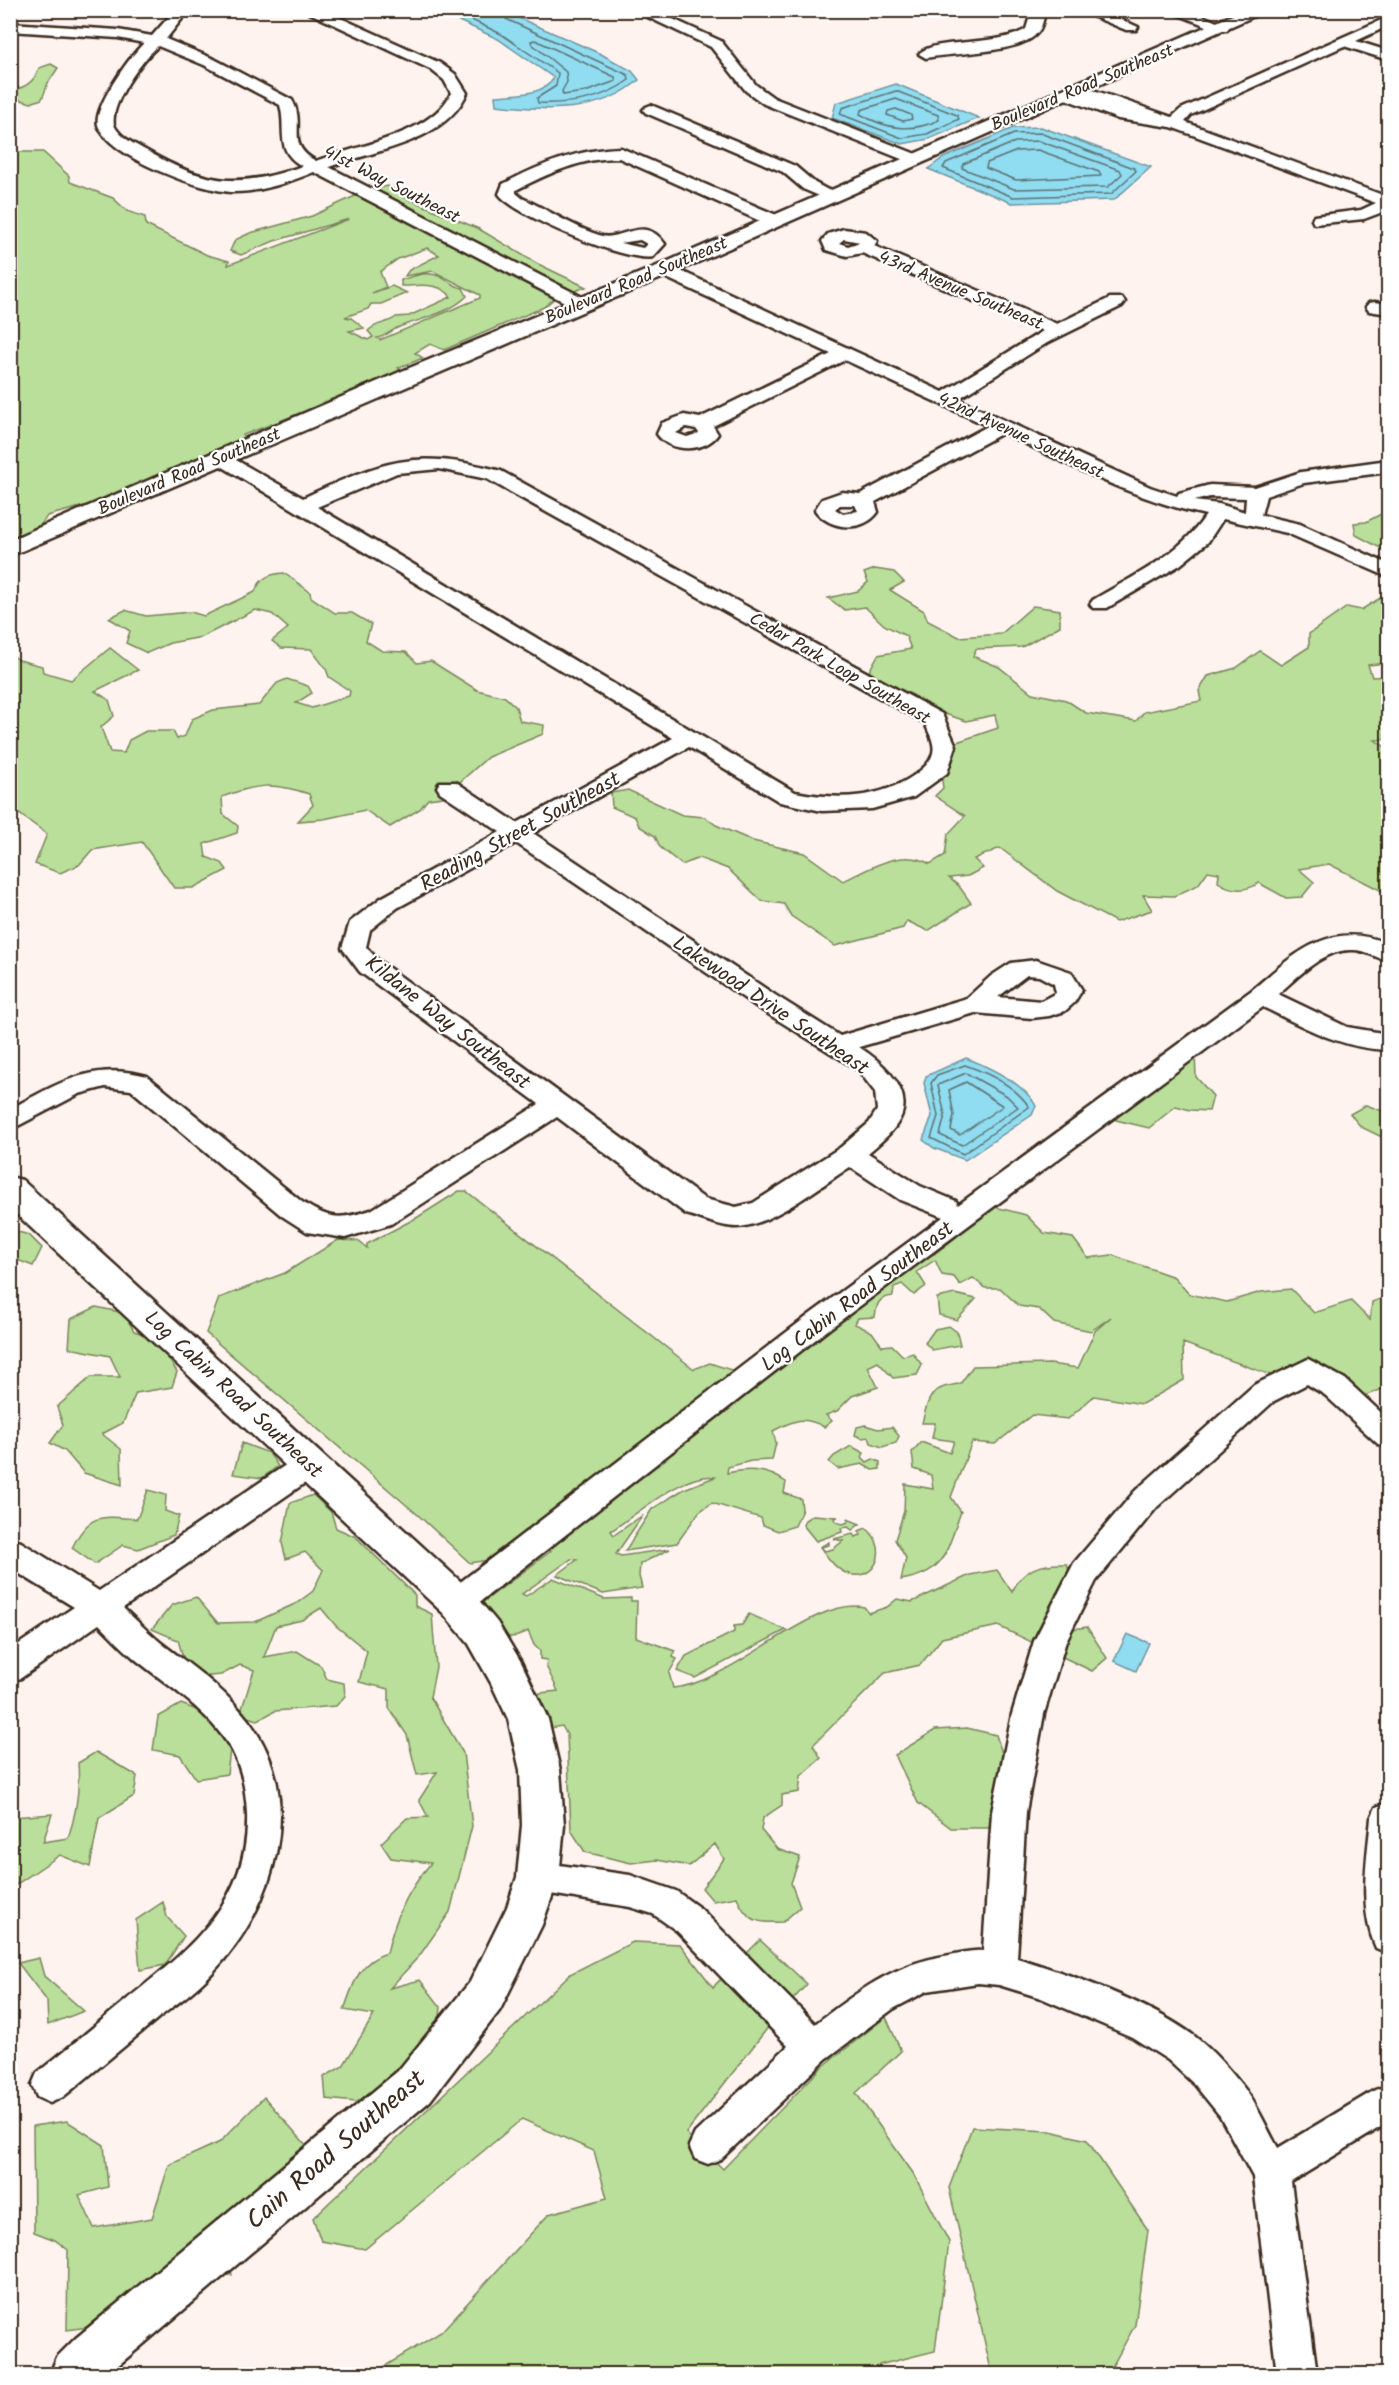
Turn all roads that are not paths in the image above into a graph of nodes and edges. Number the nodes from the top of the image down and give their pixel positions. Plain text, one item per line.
1 (183, 10) edge
2 (310, 10) edge
3 (640, 10) edge
4 (1039, 10) edge
5 (1085, 10) edge
6 (1173, 10) edge
7 (1260, 10) edge
8 (1389, 21) edge
9 (10, 27) edge
10 (1131, 27) dead end
11 (1222, 27) junction
12 (158, 41) junction
13 (1343, 41) junction
14 (926, 54) dead end
15 (1389, 56) edge
16 (1071, 92) junction
17 (651, 110) dead end
18 (1174, 123) junction
19 (915, 159) junction
20 (314, 167) junction
21 (831, 196) junction
22 (1389, 203) edge
23 (1320, 220) dead end
24 (775, 221) junction
25 (605, 242) dead end
26 (864, 248) dead end
27 (664, 270) junction
28 (1116, 302) dead end
29 (582, 304) junction
30 (1058, 331) junction
31 (846, 353) junction
32 (945, 399) junction
33 (702, 424) dead end
34 (1003, 426) junction
35 (220, 457) junction
36 (1388, 467) edge
37 (1257, 493) junction
38 (862, 501) dead end
39 (1175, 502) junction
40 (302, 506) junction
41 (1219, 510) junction
42 (1252, 518) junction
43 (10, 549) edge
44 (1389, 571) edge
45 (1100, 604) dead end
46 (689, 738) junction
47 (448, 787) dead end
48 (516, 832) junction
49 (358, 931) joint
50 (1389, 953) edge
51 (1261, 996) junction
52 (976, 1004) dead end
53 (1389, 1042) edge
54 (838, 1045) junction
55 (557, 1105) junction
56 (10, 1121) edge
57 (850, 1154) junction
58 (10, 1188) edge
59 (946, 1208) dead end
60 (1389, 1436) edge
61 (310, 1464) junction
62 (10, 1551) edge
63 (457, 1602) junction
64 (101, 1608) junction
65 (10, 1668) edge
66 (1389, 1818) edge
67 (538, 1877) junction
68 (1389, 1937) edge
69 (999, 1969) junction
70 (813, 2047) junction
71 (50, 2085) dead end
72 (1389, 2103) edge
73 (708, 2146) dead end
74 (1271, 2173) junction
75 (74, 2374) edge
76 (1297, 2374) edge

1 - 12 street
2 - 20 street
3 - 19 street
4 - 14 street
5 - 10 street
6 - 11 street
7 - 11 street, Boulevard Road Southeast
8 - 13 street
9 - 12 street, 41st Way Southeast
11 - 16 street, Boulevard Road Southeast
12 - 20 street, 41st Way Southeast
12 - 20 street
13 - 15 street
13 - 18 street
16 - 18 street
16 - 19 street, Boulevard Road Southeast
17 - 21 street
18 - 22 street
19 - 21 street, Boulevard Road Southeast
20 - 29 street, 41st Way Southeast
21 - 24 street, Boulevard Road Southeast
22 - 23 street
24 - 25 street
24 - 27 street, Boulevard Road Southeast
26 - 30 street, 43rd Avenue Southeast
27 - 29 street, Boulevard Road Southeast
27 - 31 street, 42nd Avenue Southeast
28 - 30 street
29 - 35 street, Boulevard Road Southeast
30 - 32 street
31 - 32 street, 42nd Avenue Southeast
31 - 33 street
32 - 34 street, 42nd Avenue Southeast
34 - 38 street
34 - 39 street, 42nd Avenue Southeast
35 - 40 street, Cedar Park Loop Southeast
35 - 43 street, Boulevard Road Southeast
36 - 37 street
37 - 39 street
37 - 42 street
39 - 41 street, 42nd Avenue Southeast
40 - 46 street, Cedar Park Loop Southeast
40 - 46 street, Cedar Park Loop Southeast
41 - 42 street, 42nd Avenue Southeast
41 - 45 street
42 - 44 street, 42nd Avenue Southeast
46 - 48 street, Reading Street Southeast
47 - 48 street, Lakewood Drive Southeast
48 - 49 street, Reading Street Southeast
48 - 54 street, Lakewood Drive Southeast
49 - 55 street, Kildane Way Southeast
50 - 51 street, Log Cabin Road Southeast
51 - 53 street
51 - 63 street, Log Cabin Road Southeast
52 - 54 street
54 - 57 street, Lakewood Drive Southeast
55 - 56 street
55 - 57 street, Lakewood Drive Southeast
57 - 59 street
58 - 61 street, Log Cabin Road Southeast
60 - 69 street
61 - 63 street, Log Cabin Road Southeast
61 - 64 street
62 - 64 street
63 - 67 street, Log Cabin Road Southeast
64 - 65 street
64 - 71 street
66 - 68 street
67 - 70 street
67 - 75 street, Cain Road Southeast
69 - 70 street
69 - 74 street
70 - 73 street
72 - 74 street
74 - 76 street

